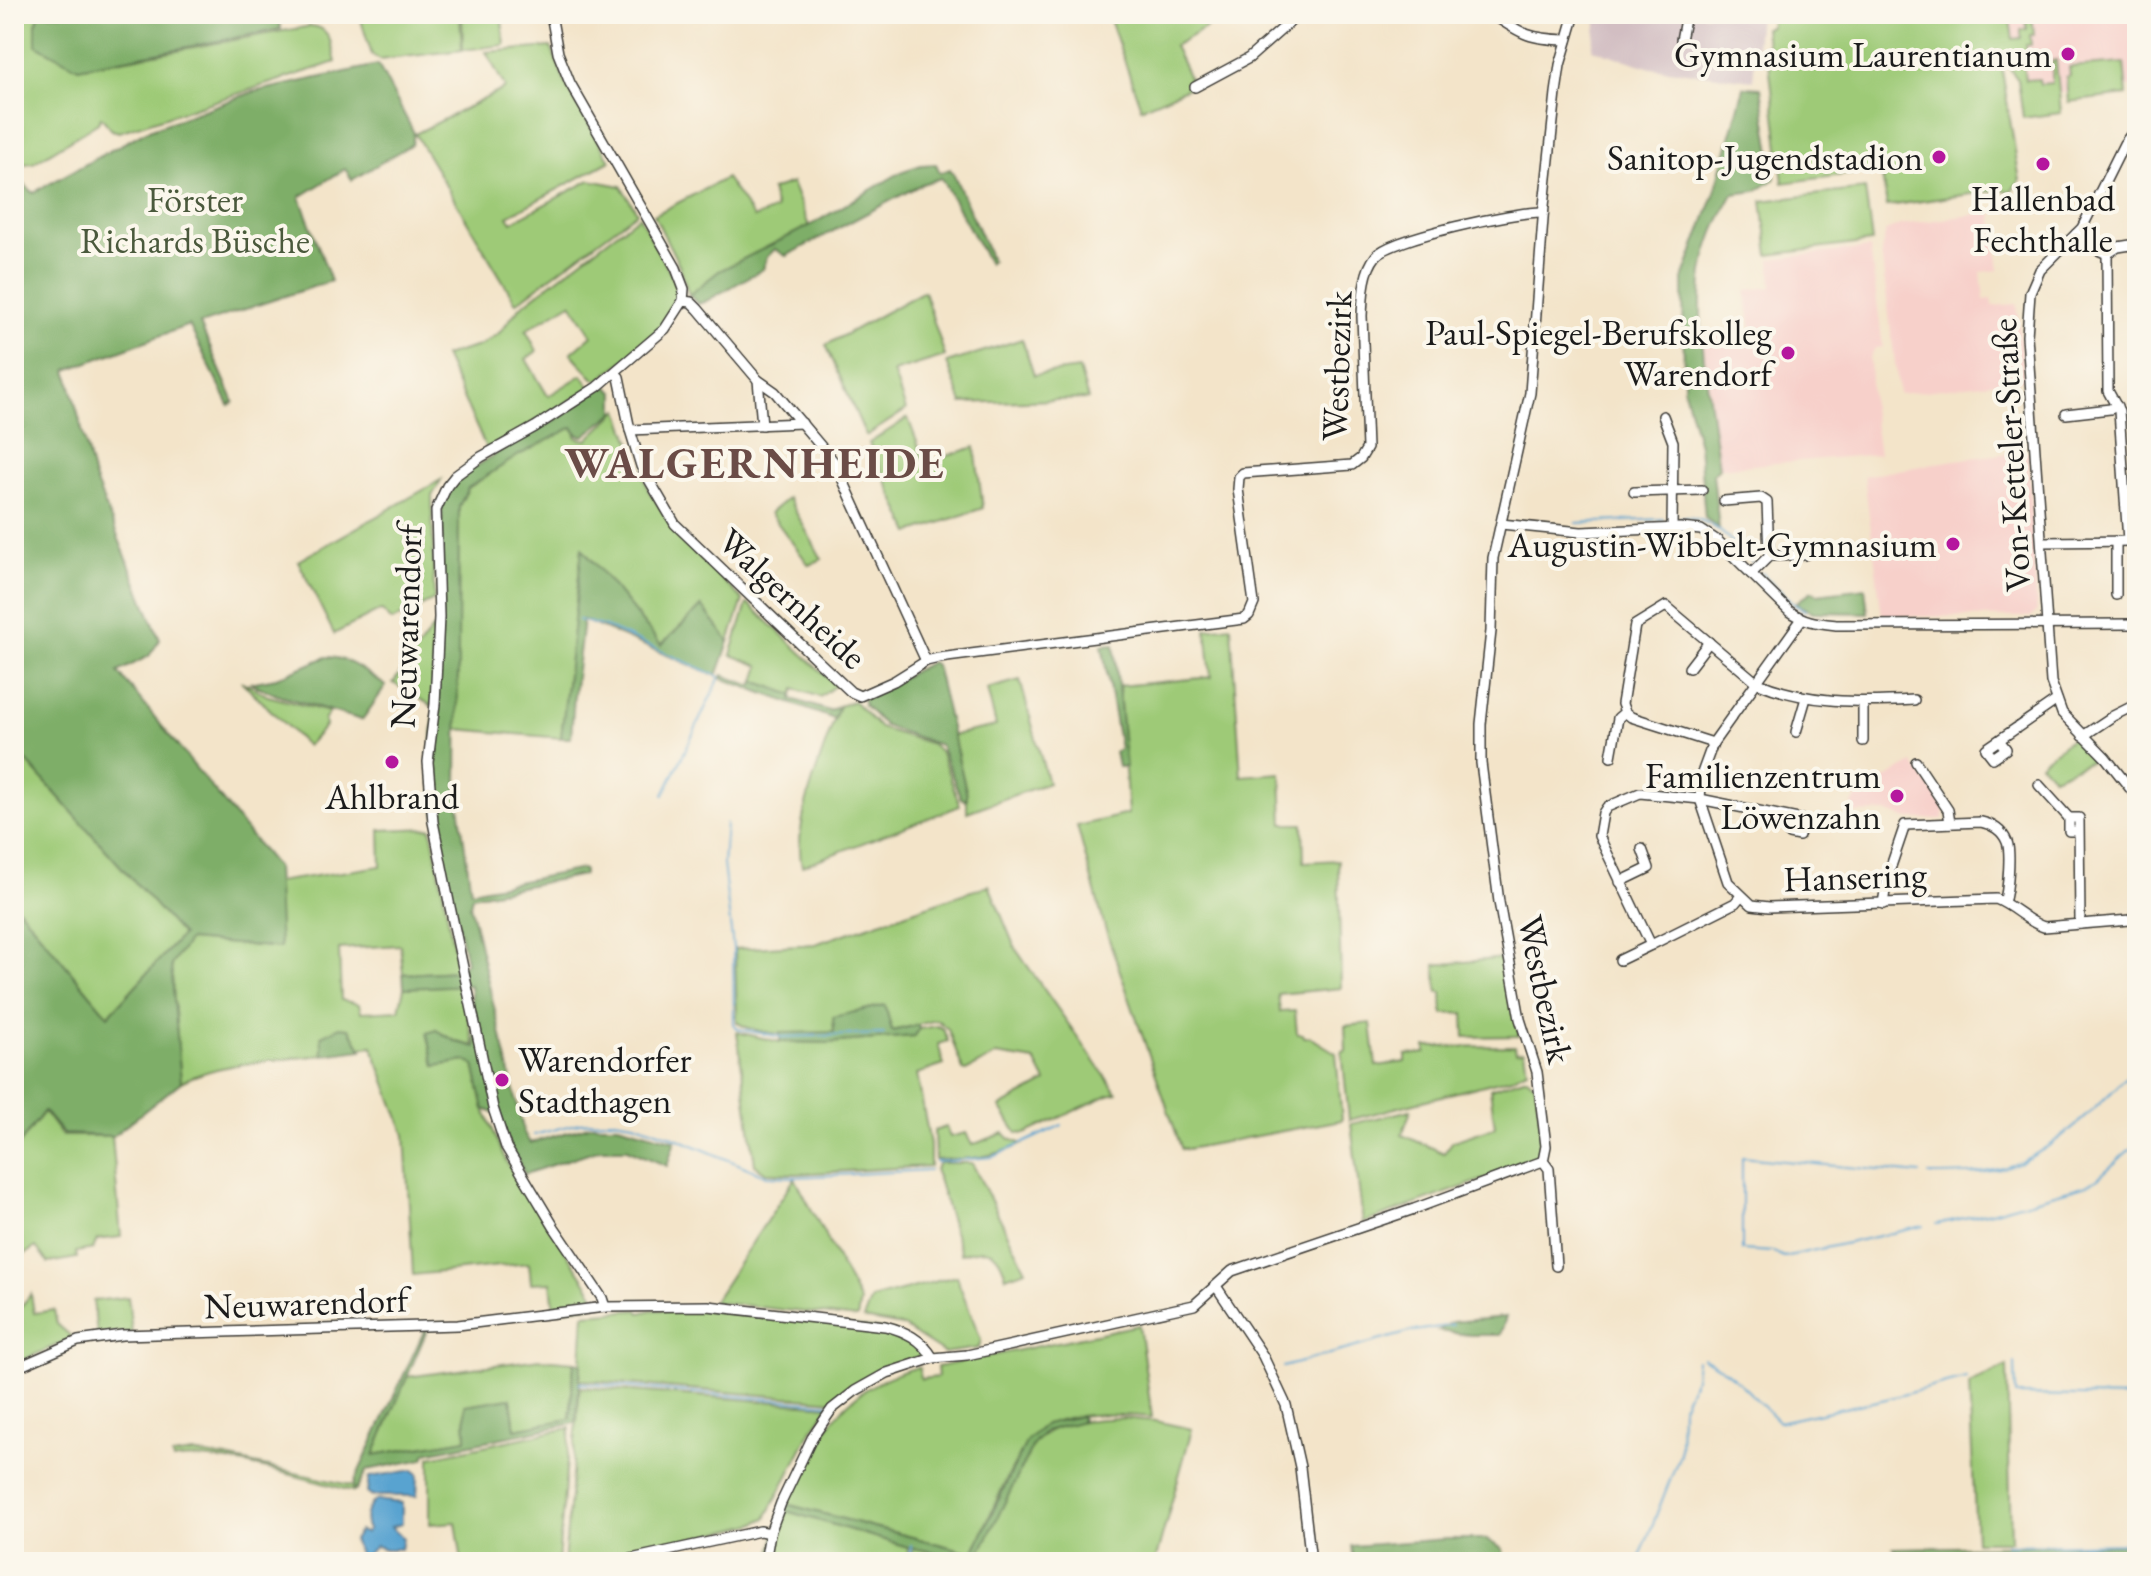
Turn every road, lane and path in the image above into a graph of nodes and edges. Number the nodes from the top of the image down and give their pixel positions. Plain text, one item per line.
1 (551, 14) edge
2 (1299, 14) edge
3 (1492, 14) edge
4 (1575, 14) edge
5 (1686, 14) edge
6 (1567, 40) junction
7 (1681, 40) dead end
8 (1195, 87) dead end
9 (2137, 127) edge
10 (1543, 212) junction
11 (2076, 234) junction
12 (2137, 244) edge
13 (2107, 254) junction
14 (683, 301) junction
15 (615, 373) junction
16 (758, 380) junction
17 (2117, 406) junction
18 (2066, 414) dead end
19 (1663, 416) dead end
20 (802, 423) junction
21 (762, 425) junction
22 (630, 430) junction
23 (1702, 490) dead end
24 (1673, 491) junction
25 (1634, 492) dead end
26 (1724, 501) dead end
27 (1501, 524) junction
28 (1672, 529) junction
29 (2116, 541) junction
30 (2133, 541) edge
31 (2042, 542) junction
32 (1805, 555) dead end
33 (1769, 556) junction
34 (1751, 574) junction
35 (2116, 595) dead end
36 (1801, 620) junction
37 (2047, 623) junction
38 (2137, 624) edge
39 (1709, 642) junction
40 (939, 658) joint
41 (926, 661) junction
42 (1689, 668) dead end
43 (1756, 682) junction
44 (1806, 698) junction
45 (1914, 700) dead end
46 (2057, 700) junction
47 (1863, 703) junction
48 (2137, 704) edge
49 (1625, 712) junction
50 (1796, 732) dead end
51 (2083, 736) junction
52 (1999, 740) dead end
53 (1863, 741) dead end
54 (1713, 743) junction
55 (1611, 757) dead end
56 (1916, 762) dead end
57 (2039, 785) dead end
58 (2137, 797) edge
59 (1700, 799) junction
60 (1793, 818) dead end
61 (1950, 823) junction
62 (1642, 849) dead end
63 (1620, 882) junction
64 (1740, 897) junction
65 (2004, 902) junction
66 (1883, 904) junction
67 (2137, 915) edge
68 (2080, 924) junction
69 (1651, 945) junction
70 (1620, 960) dead end
71 (1543, 1161) junction
72 (1556, 1266) dead end
73 (1216, 1286) junction
74 (605, 1307) junction
75 (933, 1358) junction
76 (14, 1369) edge
77 (770, 1533) junction
78 (617, 1562) edge
79 (765, 1562) edge
80 (1311, 1562) edge

1 - 14 street
2 - 8 street
3 - 6 street
4 - 6 street, Westbezirk
5 - 7 street
6 - 10 street, Westbezirk
9 - 11 street, Von-Ketteler-Straße
10 - 27 street, Westbezirk
10 - 40 street, Westbezirk
11 - 13 street
11 - 31 street, Von-Ketteler-Straße
12 - 13 street
13 - 17 street
14 - 15 street, Neuwarendorf
14 - 16 street, Walgernheide
15 - 22 street, Walgernheide
15 - 74 street, Neuwarendorf
16 - 20 street, Walgernheide
16 - 21 street
17 - 18 street
17 - 30 street
19 - 24 street
20 - 21 street
20 - 41 street, Walgernheide
21 - 22 street
22 - 41 street, Walgernheide
23 - 24 street
24 - 25 street
24 - 28 street
26 - 33 street
27 - 28 street
27 - 71 street, Westbezirk
28 - 34 street
29 - 30 street
29 - 31 street
29 - 35 street
31 - 37 street, Von-Ketteler-Straße
32 - 33 street
33 - 34 street
34 - 36 street
36 - 37 street
36 - 43 street, Hansering
37 - 38 street
37 - 46 street
39 - 42 street
39 - 43 street
39 - 49 street
40 - 41 street, Walgernheide
43 - 44 street
43 - 54 street, Hansering
44 - 47 street
44 - 50 street
45 - 47 street
46 - 51 street
46 - 52 street
47 - 53 street
48 - 51 street
49 - 54 street
49 - 55 street
51 - 58 street
54 - 59 street, Hansering
56 - 61 street
57 - 68 street
59 - 60 street
59 - 63 street
59 - 64 street, Hansering
61 - 65 street
61 - 66 street
62 - 63 street
63 - 69 street
64 - 66 street, Hansering
64 - 69 street
65 - 66 street, Hansering
65 - 68 street
67 - 68 street
69 - 70 street
71 - 72 street, Westbezirk
71 - 73 street
73 - 75 street
73 - 80 street
74 - 75 street, Neuwarendorf
74 - 76 street, Neuwarendorf
75 - 77 street
77 - 78 street
77 - 79 street

